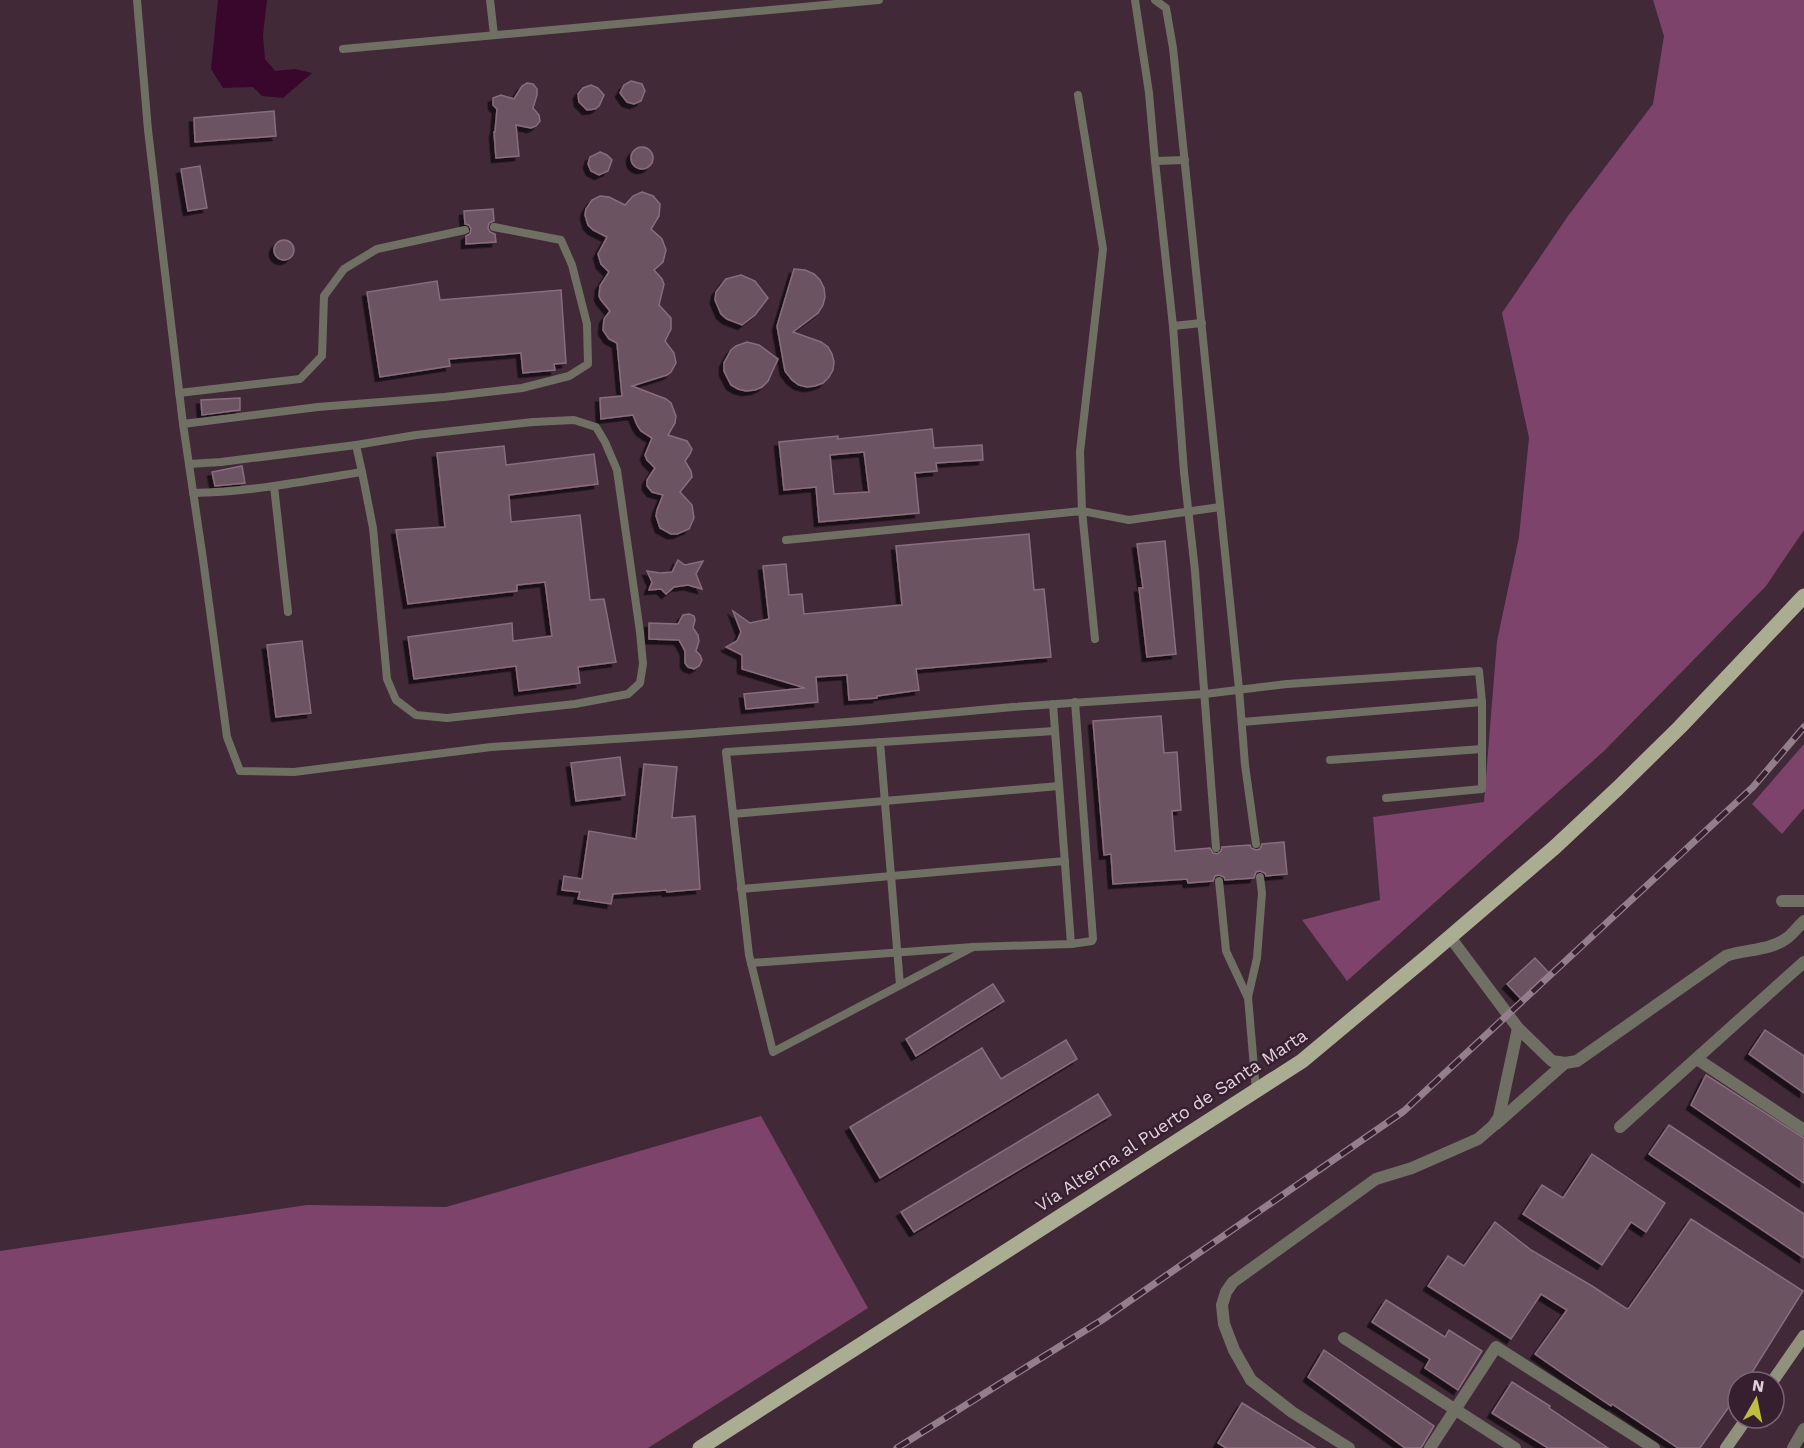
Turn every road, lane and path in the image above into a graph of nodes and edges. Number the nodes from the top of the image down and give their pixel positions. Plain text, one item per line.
1 (137, 0) edge
2 (490, 0) edge
3 (879, 0) edge
4 (1135, 0) edge
5 (1155, 0) edge
6 (494, 35) junction
7 (343, 49) dead end
8 (1078, 96) dead end
9 (1185, 160) junction
10 (1155, 161) junction
11 (494, 227) dead end
12 (465, 230) dead end
13 (1202, 323) junction
14 (1173, 326) junction
15 (179, 393) junction
16 (183, 424) junction
17 (356, 445) junction
18 (189, 464) junction
19 (362, 472) junction
20 (274, 486) junction
21 (192, 493) junction
22 (1220, 507) junction
23 (1082, 511) junction
24 (1189, 512) junction
25 (786, 540) dead end
26 (1804, 596) edge
27 (288, 612) dead end
28 (1095, 639) dead end
29 (1239, 689) junction
30 (1204, 694) junction
31 (1075, 702) junction
32 (1482, 702) junction
33 (1053, 704) junction
34 (1242, 722) junction
35 (1054, 731) junction
36 (880, 742) junction
37 (1482, 749) junction
38 (1330, 760) dead end
39 (1059, 786) junction
40 (1386, 798) dead end
41 (885, 801) junction
42 (733, 814) junction
43 (1256, 844) dead end
44 (1216, 848) dead end
45 (1065, 861) junction
46 (892, 876) junction
47 (1260, 877) dead end
48 (1219, 881) dead end
49 (741, 889) junction
50 (1782, 901) dead end
51 (1804, 901) edge
52 (1804, 921) edge
53 (1450, 938) junction
54 (1071, 944) junction
55 (973, 947) junction
56 (897, 952) junction
57 (1804, 962) edge
58 (751, 963) junction
59 (900, 985) junction
60 (1248, 997) junction
61 (1518, 1028) junction
62 (1697, 1059) junction
63 (1565, 1063) junction
64 (1256, 1091) junction
65 (1493, 1126) junction
66 (1620, 1127) dead end
67 (1804, 1130) edge
68 (1804, 1336) edge
69 (1344, 1338) dead end
70 (1780, 1370) edge
71 (1456, 1410) junction
72 (1804, 1429) edge
73 (1739, 1430) edge
74 (700, 1448) edge
75 (1349, 1448) edge
76 (1430, 1448) edge
77 (1515, 1448) edge
78 (1654, 1448) edge
79 (1726, 1448) edge
80 (1793, 1448) edge

1 - 15 lane
2 - 6 lane
3 - 6 lane
4 - 10 lane
5 - 9 lane
6 - 7 lane
8 - 23 lane
9 - 10 lane
9 - 13 lane
10 - 14 lane
11 - 16 lane
12 - 15 lane
13 - 14 lane
13 - 22 lane
14 - 24 lane
15 - 16 lane
16 - 18 lane
17 - 18 lane
17 - 19 lane
17 - 19 lane
18 - 21 lane
19 - 20 lane
20 - 21 lane
20 - 27 lane
21 - 33 lane
22 - 24 lane
22 - 29 lane
23 - 24 lane
23 - 25 lane
23 - 28 lane
24 - 30 lane
26 - 53 main road, Vía Alterna al Puerto de Santa Marta
29 - 30 lane
29 - 32 lane
29 - 34 lane
30 - 31 lane
30 - 44 lane
31 - 33 lane
31 - 54 lane
32 - 34 lane
32 - 37 lane
33 - 35 lane
34 - 43 lane
35 - 36 lane
35 - 39 lane
36 - 41 lane
36 - 42 lane
37 - 38 lane
37 - 40 lane
39 - 41 lane
39 - 45 lane
41 - 42 lane
41 - 46 lane
42 - 49 lane
45 - 46 lane
45 - 54 lane
46 - 49 lane
46 - 56 lane
47 - 60 lane
48 - 60 lane
49 - 58 lane
50 - 51 street
52 - 63 street
53 - 61 street
53 - 64 main road, Vía Alterna al Puerto de Santa Marta
54 - 55 lane
55 - 56 lane
55 - 59 lane
56 - 58 lane
56 - 59 lane
57 - 62 street
58 - 59 lane
60 - 64 lane
61 - 63 street
61 - 65 street
62 - 66 street
62 - 67 street
63 - 65 street
64 - 74 main road, Vía Alterna al Puerto de Santa Marta
65 - 75 street
68 - 70 street
69 - 71 street
71 - 76 street
71 - 77 street
71 - 78 street
72 - 80 street
73 - 79 street

